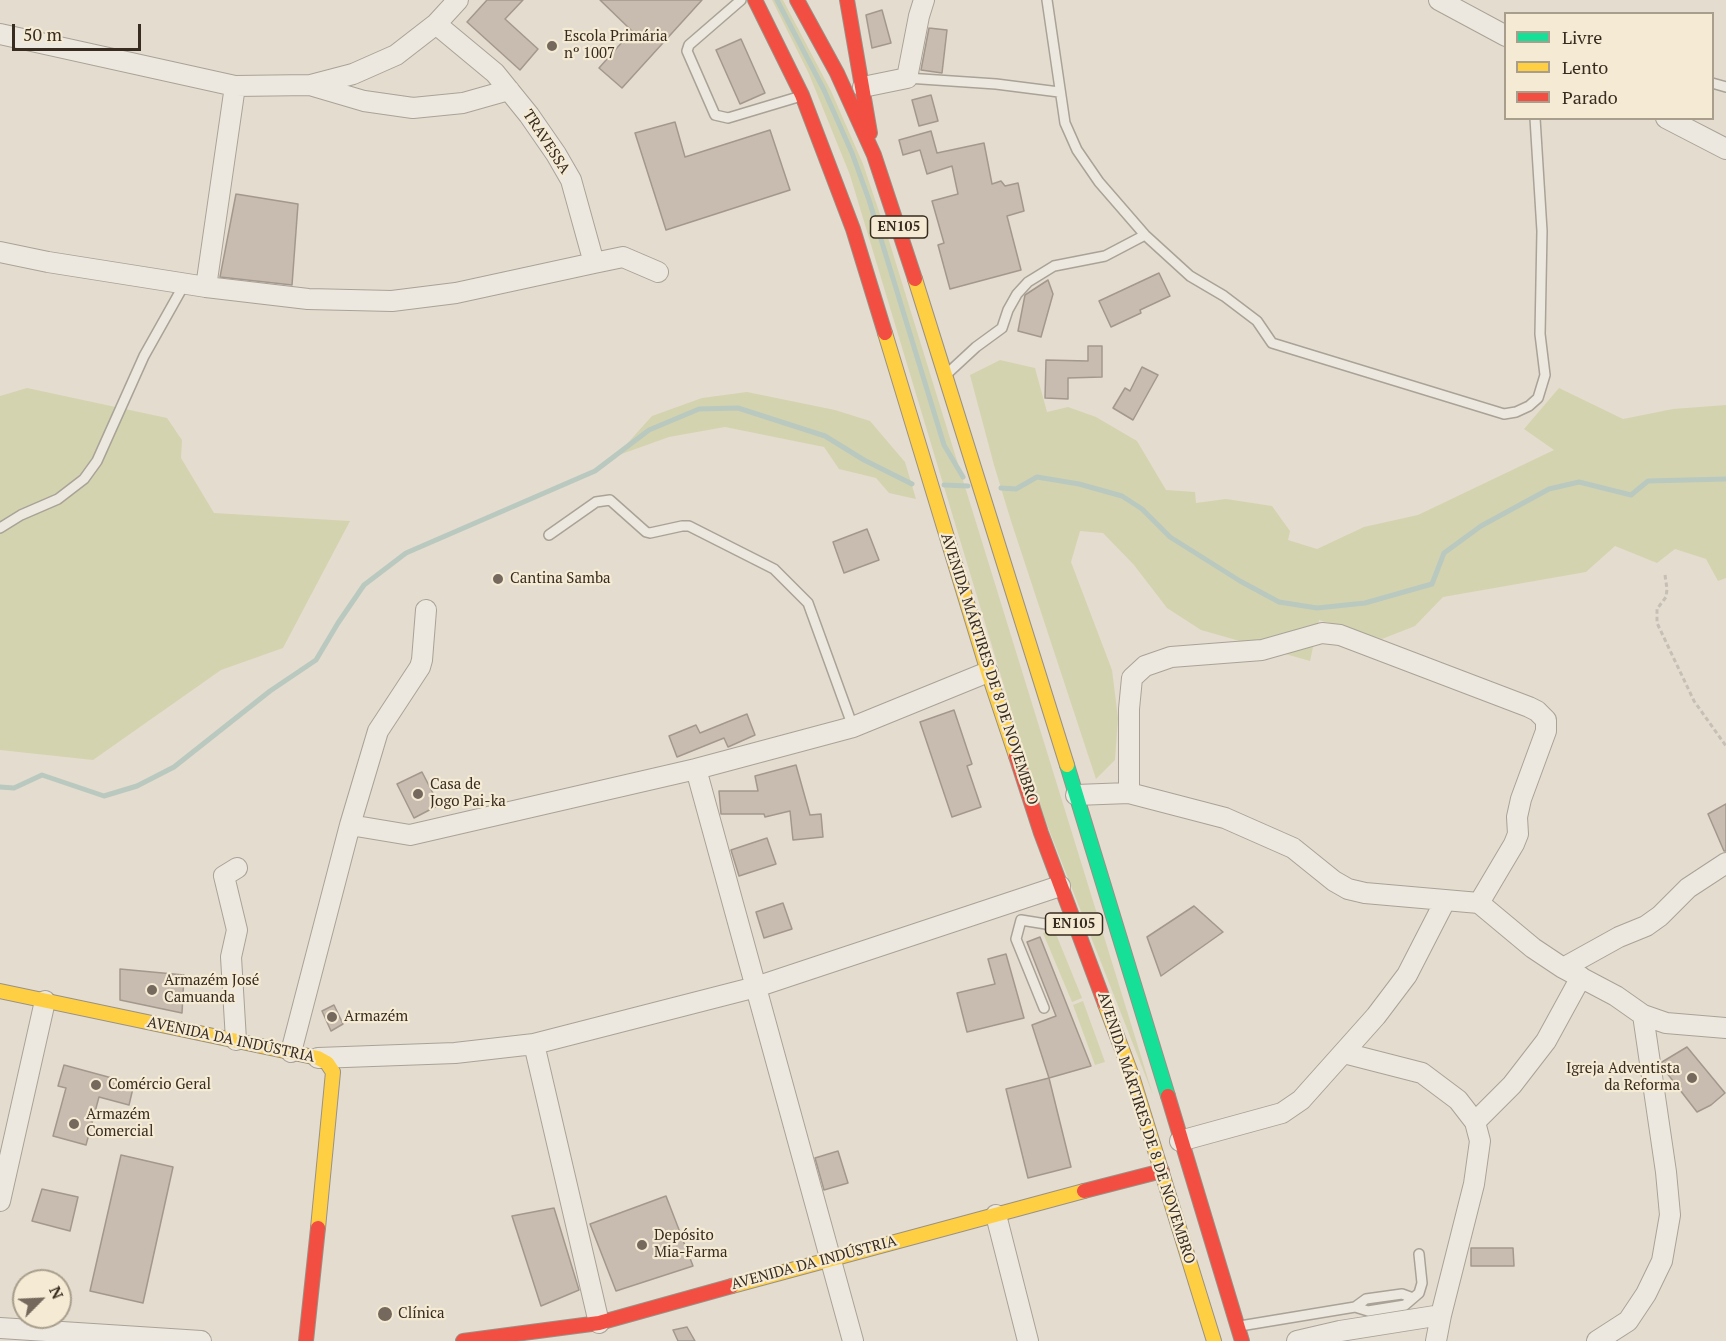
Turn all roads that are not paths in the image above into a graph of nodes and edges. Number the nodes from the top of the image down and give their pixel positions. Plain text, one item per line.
1 (458, 0) edge
2 (741, 0) edge
3 (756, 0) edge
4 (797, 0) edge
5 (848, 0) edge
6 (924, 0) edge
7 (1047, 0) edge
8 (1439, 0) edge
9 (436, 24) junction
10 (0, 34) edge
11 (1504, 35) edge
12 (907, 78) junction
13 (311, 85) junction
14 (235, 86) junction
15 (863, 87) junction
16 (509, 90) junction
17 (1059, 92) junction
18 (802, 95) junction
19 (1535, 120) edge
20 (1670, 120) edge
21 (1725, 146) edge
22 (874, 155) junction
23 (1145, 235) junction
24 (0, 252) edge
25 (594, 263) junction
26 (658, 272) dead end
27 (185, 283) junction
28 (206, 287) junction
29 (946, 376) junction
30 (0, 528) edge
31 (549, 535) dead end
32 (426, 610) dead end
33 (987, 672) junction
34 (853, 727) junction
35 (696, 769) junction
36 (1129, 793) junction
37 (1076, 795) junction
38 (350, 825) junction
39 (1726, 863) edge
40 (237, 868) dead end
41 (1060, 886) junction
42 (1014, 901) junction
43 (1445, 901) junction
44 (1479, 903) junction
45 (1072, 917) junction
46 (1021, 920) junction
47 (1563, 968) junction
48 (1581, 977) junction
49 (756, 987) junction
50 (0, 991) edge
51 (45, 1001) junction
52 (1044, 1008) dead end
53 (1643, 1015) junction
54 (1726, 1028) edge
55 (236, 1040) junction
56 (534, 1044) junction
57 (291, 1052) junction
58 (1344, 1053) junction
59 (318, 1058) junction
60 (1475, 1122) junction
61 (1180, 1141) junction
62 (1162, 1171) junction
63 (0, 1202) edge
64 (996, 1215) junction
65 (1419, 1254) dead end
66 (830, 1258) junction
67 (1441, 1315) junction
68 (599, 1323) junction
69 (1238, 1326) junction
70 (0, 1328) edge
71 (1341, 1336) edge
72 (520, 1337) edge
73 (141, 1339) edge
74 (201, 1341) edge
75 (306, 1341) edge
76 (463, 1341) edge
77 (853, 1341) edge
78 (1028, 1341) edge
79 (1214, 1341) edge
80 (1242, 1341) edge
81 (1297, 1341) edge
82 (1436, 1341) edge
83 (1597, 1341) edge

1 - 9 street
2 - 18 lane
3 - 18 main road, AVENIDA MÁRTIRES DE 8 DE NOVEMBRO / EN105
4 - 22 main road, AVENIDA MÁRTIRES DE 8 DE NOVEMBRO / EN105
5 - 15 main road
6 - 12 street
7 - 17 lane
8 - 11 street
9 - 13 street
9 - 16 street, TRAVESSA
10 - 14 street
12 - 15 street
12 - 17 lane
13 - 14 street
13 - 16 street
14 - 28 street
15 - 22 main road
16 - 25 street, TRAVESSA
17 - 23 lane
18 - 33 main road, AVENIDA MÁRTIRES DE 8 DE NOVEMBRO / EN105
19 - 23 lane
20 - 21 street
22 - 29 main road, AVENIDA MÁRTIRES DE 8 DE NOVEMBRO / EN105
23 - 29 lane
24 - 27 street
25 - 26 street
25 - 28 street
27 - 28 street
27 - 30 lane
29 - 37 main road, AVENIDA MÁRTIRES DE 8 DE NOVEMBRO / EN105
31 - 34 lane
32 - 38 street
33 - 34 street
33 - 41 main road, AVENIDA MÁRTIRES DE 8 DE NOVEMBRO / EN105
34 - 35 street
35 - 38 street
35 - 49 street
36 - 37 street
36 - 43 street
36 - 44 street
37 - 61 main road, AVENIDA MÁRTIRES DE 8 DE NOVEMBRO / EN105
38 - 57 street
39 - 47 street
40 - 55 street
41 - 42 street
41 - 45 main road, AVENIDA MÁRTIRES DE 8 DE NOVEMBRO / EN105
42 - 46 lane
42 - 49 street
43 - 44 street
43 - 58 street
44 - 47 street
45 - 46 lane
45 - 62 main road, AVENIDA MÁRTIRES DE 8 DE NOVEMBRO / EN105
46 - 52 lane
47 - 48 street
48 - 53 street
48 - 60 street
49 - 56 street
49 - 66 street
50 - 51 main road, AVENIDA DA INDÚSTRIA
51 - 55 main road, AVENIDA DA INDÚSTRIA
51 - 63 street
53 - 54 street
53 - 83 street
55 - 57 main road, AVENIDA DA INDÚSTRIA
56 - 59 street
56 - 68 street
57 - 59 main road, AVENIDA DA INDÚSTRIA
58 - 60 street
58 - 61 street
59 - 75 main road, AVENIDA DA INDÚSTRIA
60 - 67 street
61 - 69 main road, AVENIDA MÁRTIRES DE 8 DE NOVEMBRO / EN105
62 - 64 main road, AVENIDA DA INDÚSTRIA
62 - 79 main road, AVENIDA MÁRTIRES DE 8 DE NOVEMBRO / EN105
64 - 66 main road, AVENIDA DA INDÚSTRIA
64 - 78 street
65 - 69 lane
66 - 68 main road, AVENIDA DA INDÚSTRIA
66 - 77 street
67 - 71 street
67 - 82 street
68 - 72 main road, AVENIDA DA INDÚSTRIA
69 - 80 main road, AVENIDA MÁRTIRES DE 8 DE NOVEMBRO / EN105
70 - 73 street
71 - 81 street
72 - 76 main road, AVENIDA DA INDÚSTRIA
73 - 74 street

